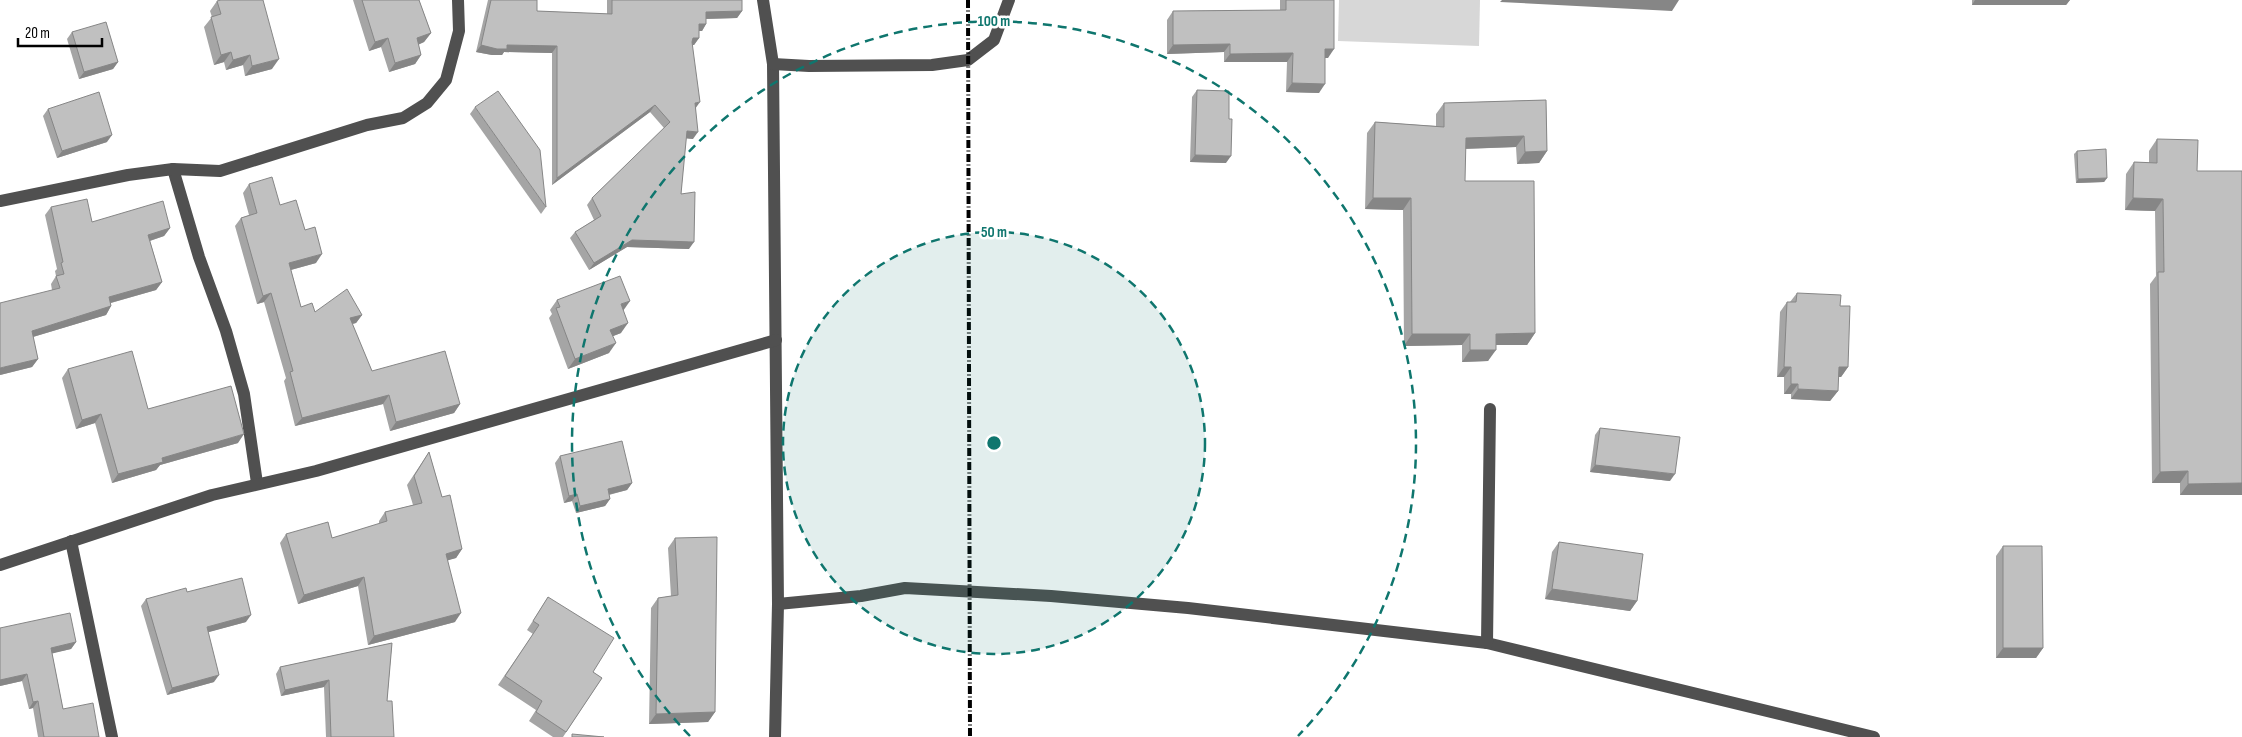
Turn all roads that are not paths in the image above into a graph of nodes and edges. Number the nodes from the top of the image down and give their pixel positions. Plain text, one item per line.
1 (458, 0) edge
2 (763, 0) edge
3 (1009, 0) edge
4 (773, 64) junction
5 (173, 169) junction
6 (0, 201) edge
7 (776, 340) junction
8 (1490, 409) dead end
9 (257, 483) junction
10 (71, 541) junction
11 (0, 565) edge
12 (778, 604) junction
13 (1487, 643) junction
14 (112, 737) edge
15 (775, 737) edge
16 (1874, 737) edge

1 - 5 street
2 - 4 street
3 - 4 street
4 - 7 street
5 - 6 street
5 - 9 street
7 - 9 street
7 - 12 street
8 - 13 street
9 - 10 street
10 - 11 street
10 - 14 street
12 - 13 street
12 - 15 street
13 - 16 street

